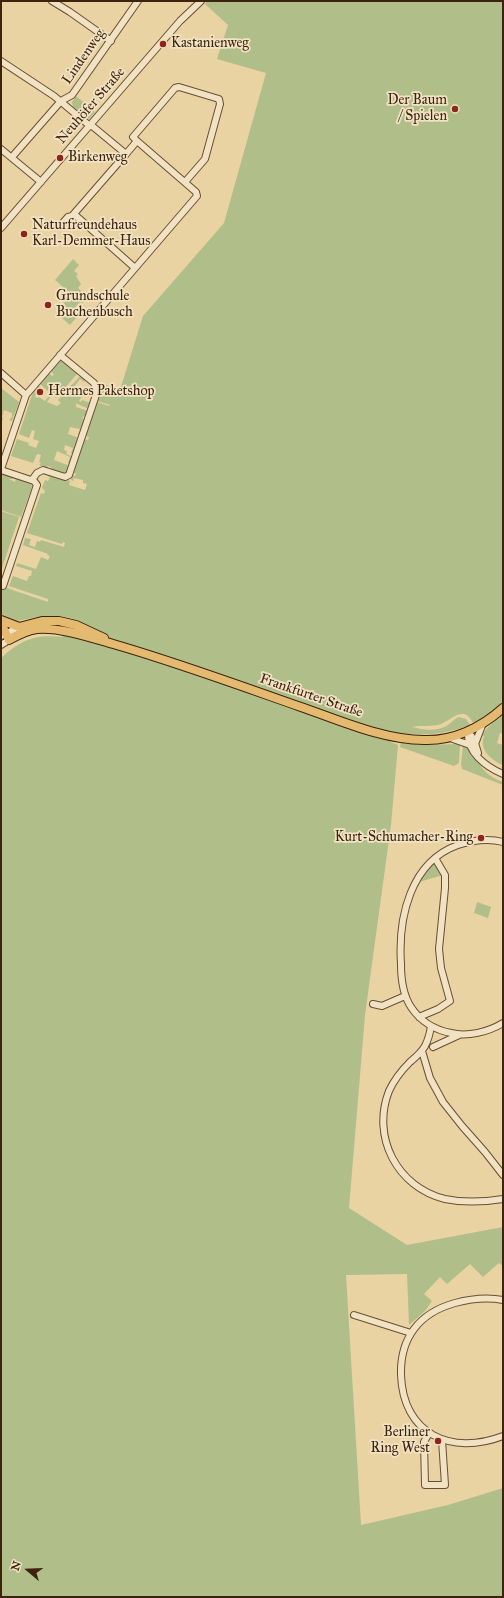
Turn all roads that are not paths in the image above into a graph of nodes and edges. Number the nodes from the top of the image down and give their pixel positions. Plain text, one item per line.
1 (52, 1) edge
2 (138, 1) edge
3 (200, 1) edge
4 (111, 41) junction
5 (1, 61) edge
6 (61, 101) junction
7 (90, 125) junction
8 (137, 141) junction
9 (1, 149) edge
10 (126, 154) junction
11 (12, 158) junction
12 (41, 182) junction
13 (185, 182) junction
14 (74, 214) junction
15 (60, 226) dead end
16 (1, 228) edge
17 (135, 268) junction
18 (60, 355) junction
19 (1, 373) edge
20 (26, 394) junction
21 (1, 470) edge
22 (32, 480) junction
23 (3, 586) dead end
24 (1, 620) edge
25 (1, 623) edge
26 (19, 627) junction
27 (4, 635) edge
28 (1, 646) edge
29 (148, 654) junction
30 (503, 708) edge
31 (483, 723) junction
32 (468, 731) junction
33 (450, 738) junction
34 (472, 744) junction
35 (503, 774) edge
36 (503, 842) edge
37 (435, 858) junction
38 (405, 996) junction
39 (373, 1004) dead end
40 (419, 1017) junction
41 (503, 1023) edge
42 (431, 1026) junction
43 (461, 1035) junction
44 (433, 1047) dead end
45 (422, 1051) junction
46 (503, 1175) edge
47 (503, 1199) edge
48 (503, 1300) edge
49 (354, 1315) dead end
50 (410, 1333) junction
51 (429, 1433) junction
52 (503, 1436) edge
53 (442, 1440) junction

1 - 4 street
2 - 4 street, Lindenweg
3 - 7 street, Neuhöfer Straße
4 - 6 street, Lindenweg
5 - 6 street
6 - 7 street
6 - 11 street, Lindenweg
7 - 10 street
7 - 12 street, Neuhöfer Straße
8 - 10 street
8 - 13 street
8 - 13 street
9 - 11 street
10 - 14 street
11 - 12 street
12 - 16 street, Neuhöfer Straße
13 - 17 street
14 - 15 street
14 - 17 street
17 - 18 street
18 - 20 street
18 - 22 street
19 - 20 street
20 - 21 street
21 - 22 street
22 - 23 street
24 - 26 main road
25 - 27 main road
26 - 27 street
26 - 29 main road, Frankfurter Straße
27 - 28 street
27 - 29 main road, Frankfurter Straße
29 - 33 main road, Frankfurter Straße
30 - 31 main road, Frankfurter Straße
31 - 32 main road, Frankfurter Straße
31 - 34 street
32 - 33 main road, Frankfurter Straße
32 - 34 street
33 - 34 street
34 - 35 street
36 - 37 street
37 - 38 street
37 - 40 street
38 - 39 street
38 - 40 street
40 - 42 street
41 - 43 street
42 - 43 street
42 - 45 street
43 - 44 street
45 - 46 street
45 - 47 street
48 - 50 street
49 - 50 street
50 - 51 street
51 - 53 street
51 - 53 street
52 - 53 street

